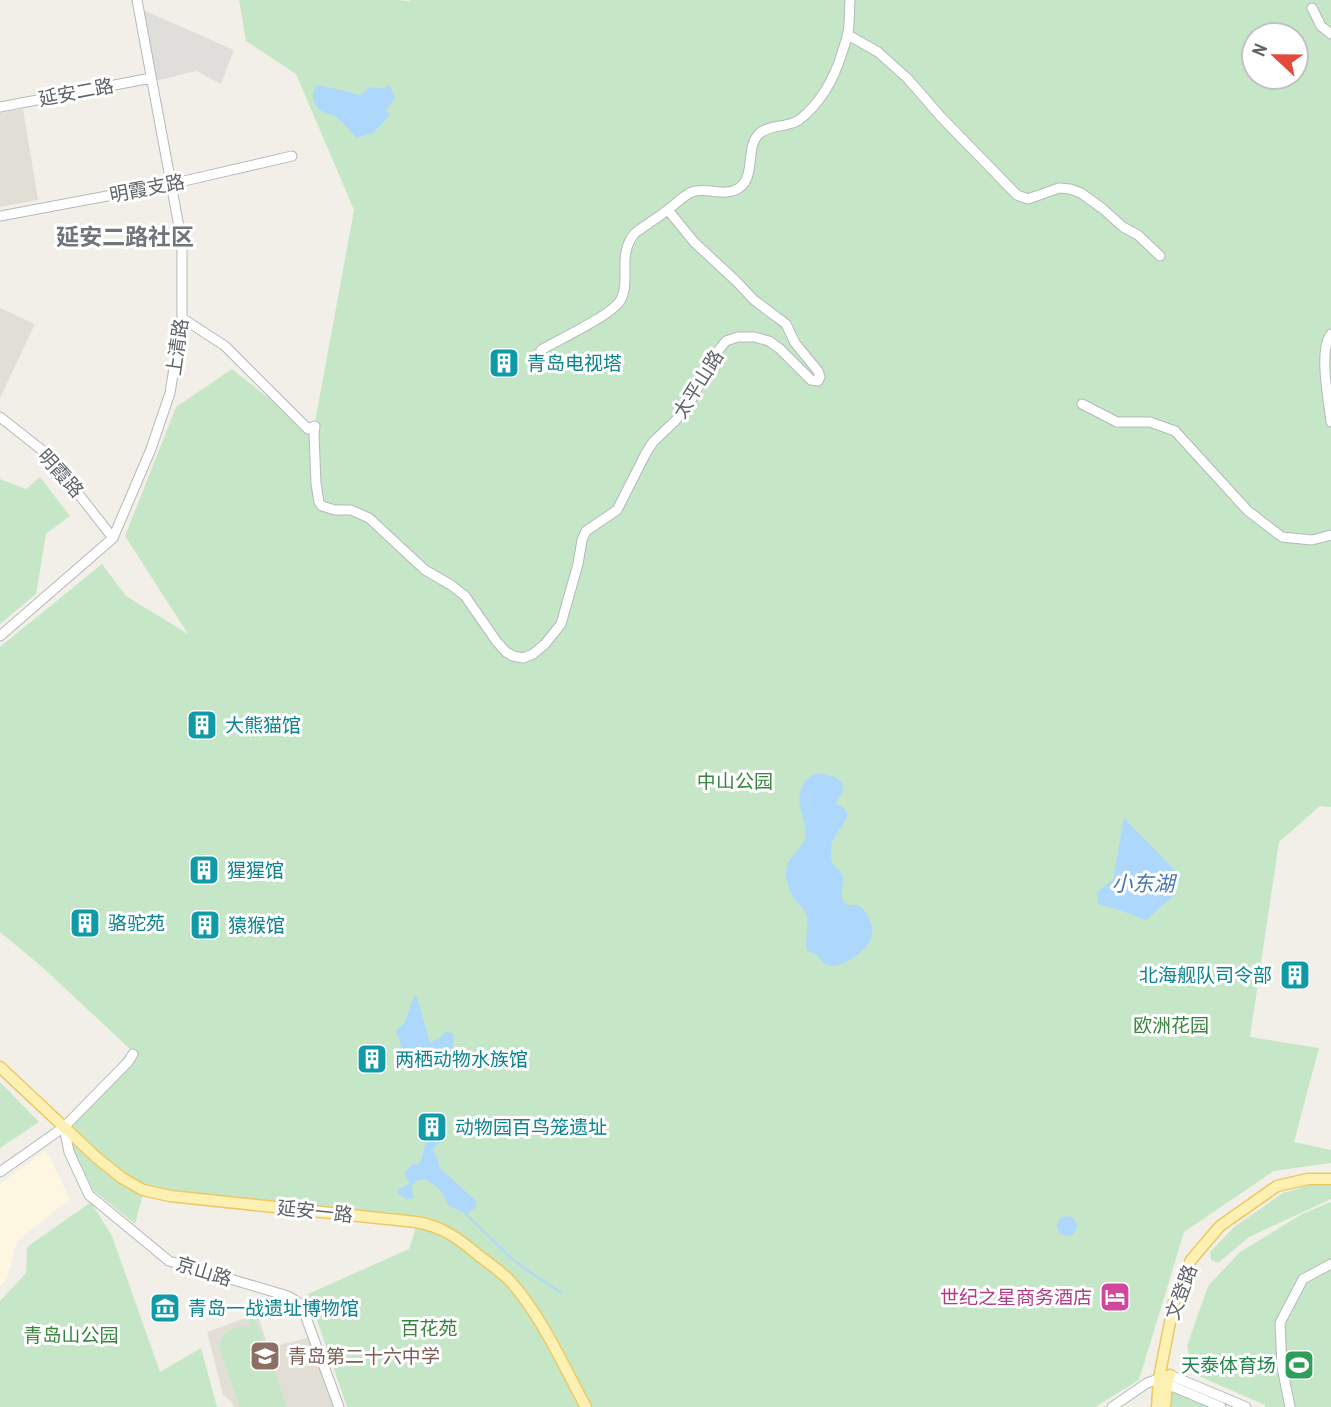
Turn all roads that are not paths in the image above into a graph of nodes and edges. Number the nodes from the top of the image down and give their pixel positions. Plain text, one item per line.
1 (137, 0) edge
2 (850, 0) edge
3 (1312, 8) dead end
4 (1331, 34) edge
5 (848, 35) junction
6 (151, 78) junction
7 (0, 107) edge
8 (292, 156) dead end
9 (171, 184) junction
10 (668, 210) junction
11 (0, 216) edge
12 (1160, 256) dead end
13 (182, 318) junction
14 (1331, 334) edge
15 (541, 350) dead end
16 (1082, 404) dead end
17 (0, 417) edge
18 (1331, 422) edge
19 (1331, 534) edge
20 (113, 538) junction
21 (0, 636) edge
22 (133, 1054) dead end
23 (0, 1067) edge
24 (64, 1128) junction
25 (0, 1172) edge
26 (1331, 1179) edge
27 (1331, 1264) edge
28 (1165, 1379) junction
29 (339, 1407) edge
30 (586, 1407) edge
31 (1112, 1407) edge
32 (1157, 1407) edge
33 (1165, 1407) edge
34 (1221, 1407) edge
35 (1246, 1407) edge
36 (1290, 1407) edge

1 - 6 street, 上清路
2 - 5 street
3 - 4 street
5 - 10 street
5 - 12 street
6 - 7 street, 延安二路
6 - 9 street, 上清路
8 - 9 street, 明霞支路
9 - 11 street, 明霞支路
9 - 13 street, 上清路
10 - 13 street, 太平山路
10 - 15 street
13 - 20 street, 上清路
14 - 18 street
16 - 19 street
17 - 20 street, 明霞路
20 - 21 street, 上清路
22 - 24 street
23 - 24 main road, 延安一路
24 - 25 street
24 - 29 street, 京山路
24 - 30 main road, 延安一路
26 - 28 main road, 文登路
27 - 36 street
28 - 31 street
28 - 32 main road, 文登路
28 - 33 main road, 文登路
28 - 34 street
28 - 35 street

